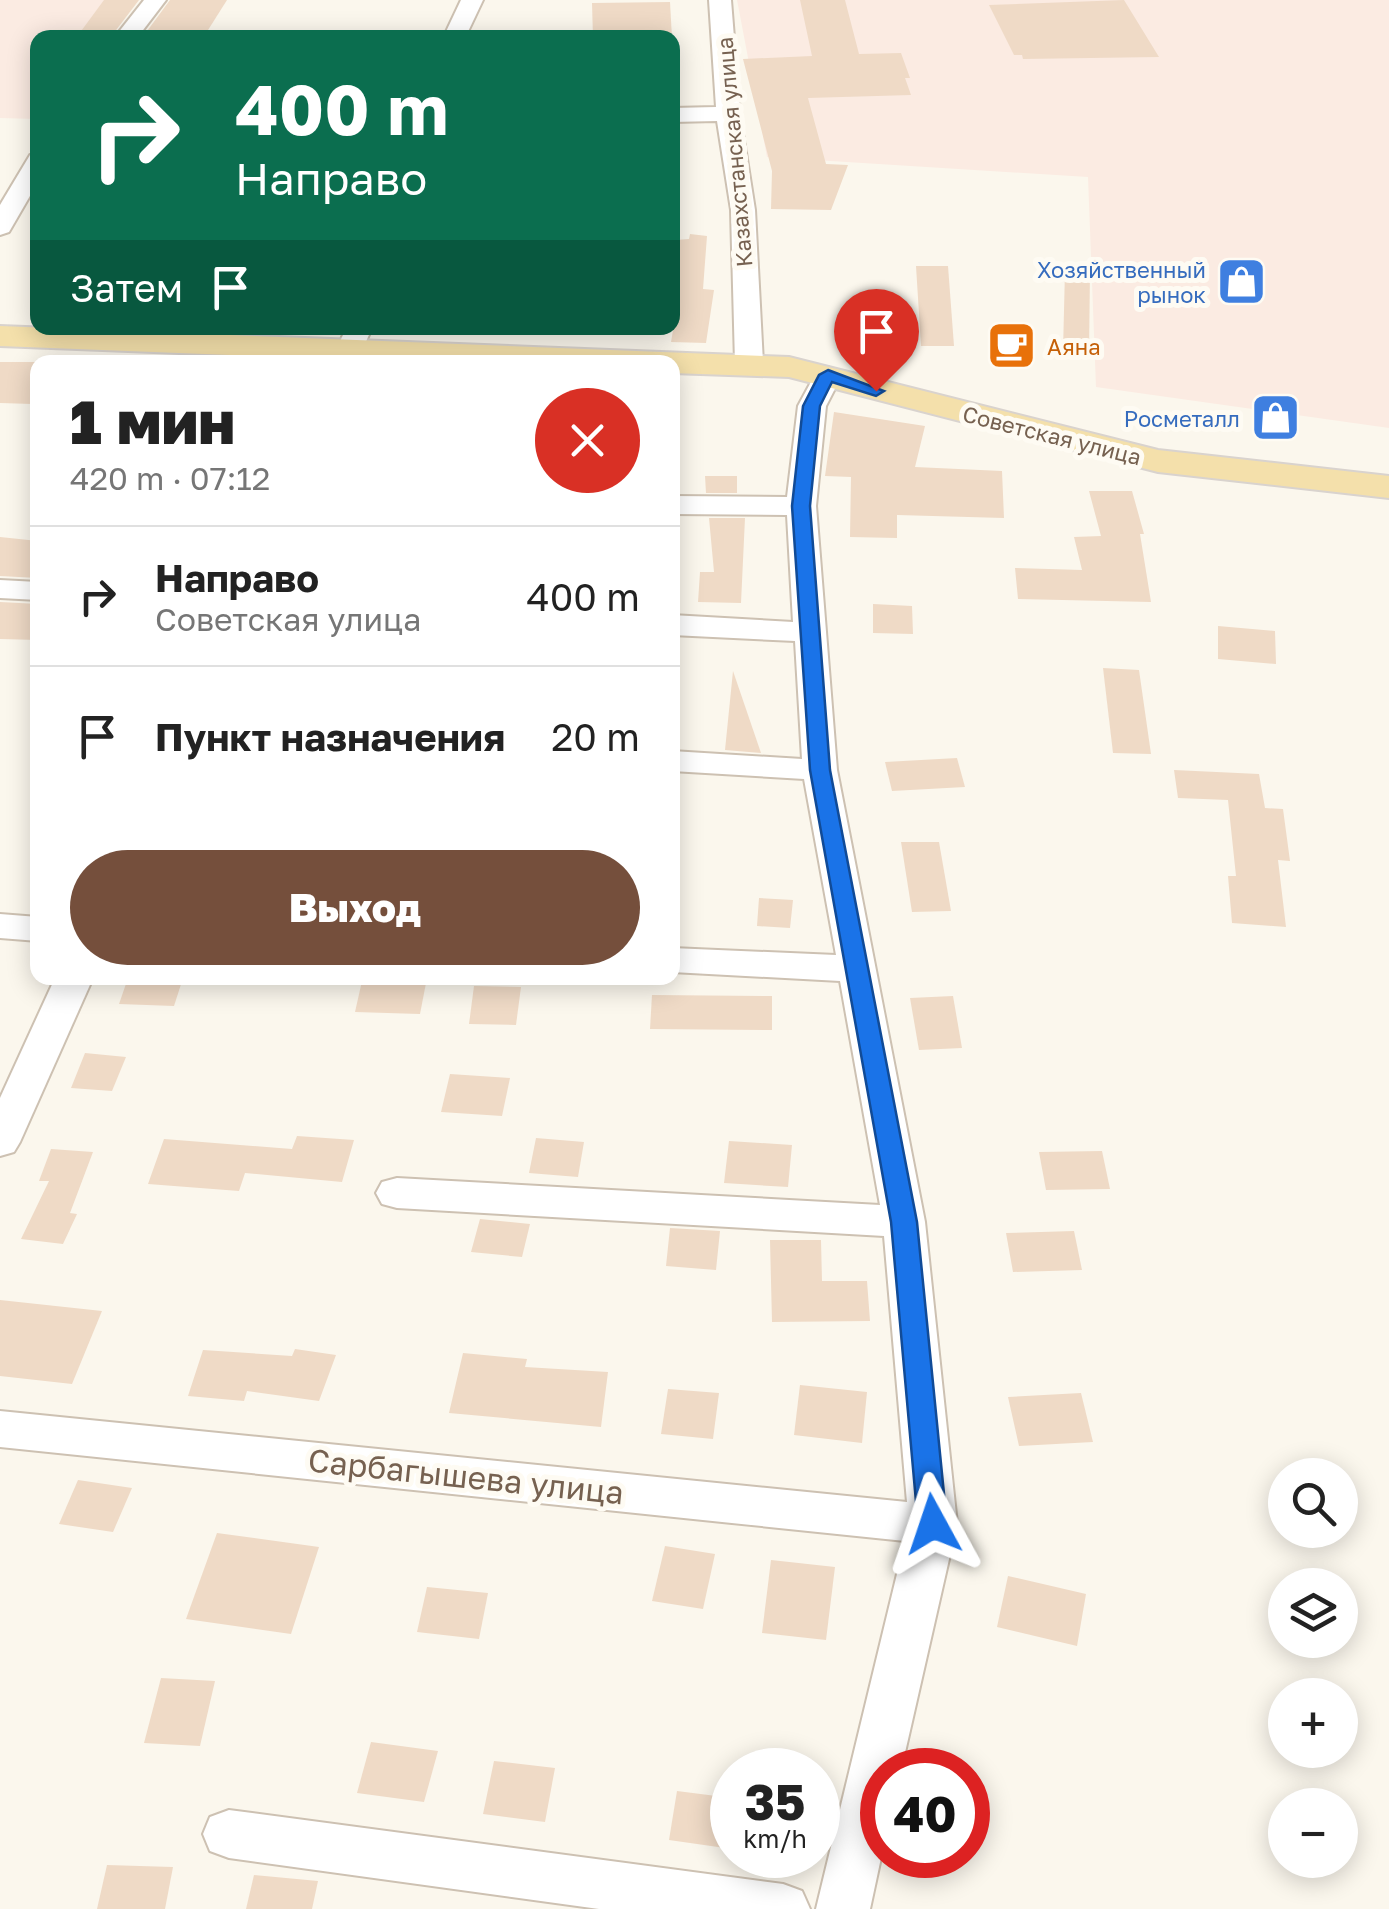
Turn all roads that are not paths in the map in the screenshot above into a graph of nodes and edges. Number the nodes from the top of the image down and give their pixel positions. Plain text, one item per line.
1 (155, 0) edge
2 (472, 0) edge
3 (720, 0) edge
4 (131, 30) edge
5 (458, 30) edge
6 (728, 114) junction
7 (680, 115) edge
8 (30, 174) edge
9 (30, 221) edge
10 (2, 223) edge
11 (0, 336) edge
12 (351, 347) edge
13 (550, 355) edge
14 (680, 360) edge
15 (748, 363) junction
16 (828, 375) junction
17 (1389, 488) edge
18 (680, 505) edge
19 (801, 506) junction
20 (0, 589) edge
21 (30, 591) edge
22 (680, 625) edge
23 (808, 632) junction
24 (680, 761) edge
25 (820, 770) junction
26 (0, 926) edge
27 (30, 928) edge
28 (680, 960) edge
29 (859, 968) junction
30 (71, 985) edge
31 (0, 1142) edge
32 (397, 1193) dead end
33 (904, 1222) junction
34 (0, 1429) edge
35 (933, 1524) junction
36 (228, 1834) dead end
37 (783, 1909) edge
38 (843, 1909) edge

1 - 4 street
2 - 5 street
3 - 6 street, Казахстанская улица
6 - 7 street
6 - 15 street, Казахстанская улица
8 - 10 street
9 - 10 street
11 - 12 main road, Советская улица
12 - 13 main road, Советская улица
14 - 15 main road, Советская улица
15 - 16 main road, Советская улица
16 - 17 main road, Советская улица
16 - 19 street
18 - 19 street
19 - 23 street
20 - 21 street
22 - 23 street
23 - 25 street
24 - 25 street
25 - 29 street
26 - 27 street
28 - 29 street
29 - 33 street
30 - 31 street
32 - 33 street
33 - 35 street
34 - 35 street, Сарбагышева улица
35 - 38 street
36 - 37 street

